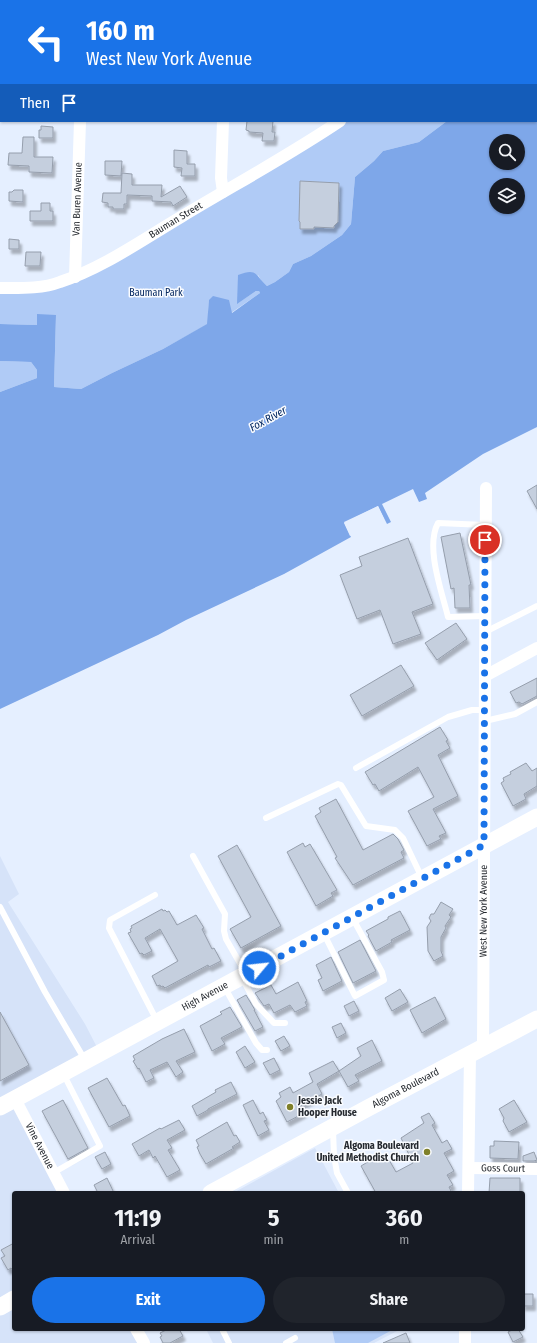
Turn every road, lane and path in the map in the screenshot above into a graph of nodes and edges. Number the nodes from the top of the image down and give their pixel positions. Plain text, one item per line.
1 (80, 122) edge
2 (223, 122) edge
3 (338, 122) edge
4 (223, 192) junction
5 (75, 277) junction
6 (0, 288) edge
7 (486, 488) dead end
8 (485, 525) junction
9 (537, 606) edge
10 (485, 616) junction
11 (485, 632) junction
12 (537, 648) edge
13 (485, 676) junction
14 (537, 702) edge
15 (484, 716) junction
16 (356, 768) dead end
17 (537, 817) edge
18 (266, 818) dead end
19 (484, 845) junction
20 (193, 856) dead end
21 (422, 879) junction
22 (155, 895) dead end
23 (0, 907) edge
24 (352, 917) junction
25 (323, 933) junction
26 (244, 976) junction
27 (225, 986) junction
28 (537, 1019) edge
29 (157, 1023) junction
30 (285, 1024) dead end
31 (267, 1050) dead end
32 (477, 1050) junction
33 (86, 1061) junction
34 (63, 1074) junction
35 (15, 1099) junction
36 (0, 1107) edge
37 (333, 1126) junction
38 (468, 1168) junction
39 (537, 1168) edge
40 (53, 1173) junction
41 (63, 1191) edge
42 (215, 1191) edge
43 (347, 1191) edge
44 (468, 1191) edge
45 (12, 1300) edge
46 (0, 1307) edge
47 (137, 1331) edge
48 (223, 1331) edge
49 (465, 1331) edge
50 (295, 1338) dead end
51 (144, 1343) edge
52 (229, 1343) edge
53 (286, 1343) edge
54 (465, 1343) edge

1 - 5 street, Van Buren Avenue
2 - 4 street
3 - 4 street, Bauman Street
4 - 5 street, Bauman Street
5 - 6 street, Bauman Street
7 - 8 street, West New York Avenue
8 - 10 street, West New York Avenue
8 - 10 lane
9 - 11 lane
10 - 11 street, West New York Avenue
11 - 13 street, West New York Avenue
12 - 13 street
13 - 15 street, West New York Avenue
14 - 15 lane
15 - 16 lane
15 - 19 street, West New York Avenue
17 - 19 main road, High Avenue
18 - 21 lane
19 - 21 main road, High Avenue
19 - 32 street, West New York Avenue
20 - 26 lane
21 - 24 main road, High Avenue
22 - 29 lane
23 - 33 lane
24 - 25 main road, High Avenue
24 - 25 lane
25 - 26 main road, High Avenue
26 - 27 main road, High Avenue
26 - 30 lane
27 - 29 main road, High Avenue
27 - 31 lane
28 - 32 main road, Algoma Boulevard
29 - 33 main road, High Avenue
32 - 37 main road, Algoma Boulevard
32 - 38 street, West New York Avenue
33 - 34 main road, High Avenue
34 - 35 main road, High Avenue
34 - 40 lane
35 - 36 main road, High Avenue
35 - 40 street, Vine Avenue
37 - 42 main road, Algoma Boulevard
37 - 43 lane
38 - 39 street, Goss Court
38 - 44 street, West New York Avenue
40 - 41 street, Vine Avenue
45 - 46 main road
47 - 51 street
48 - 52 lane
49 - 54 street
50 - 53 lane

